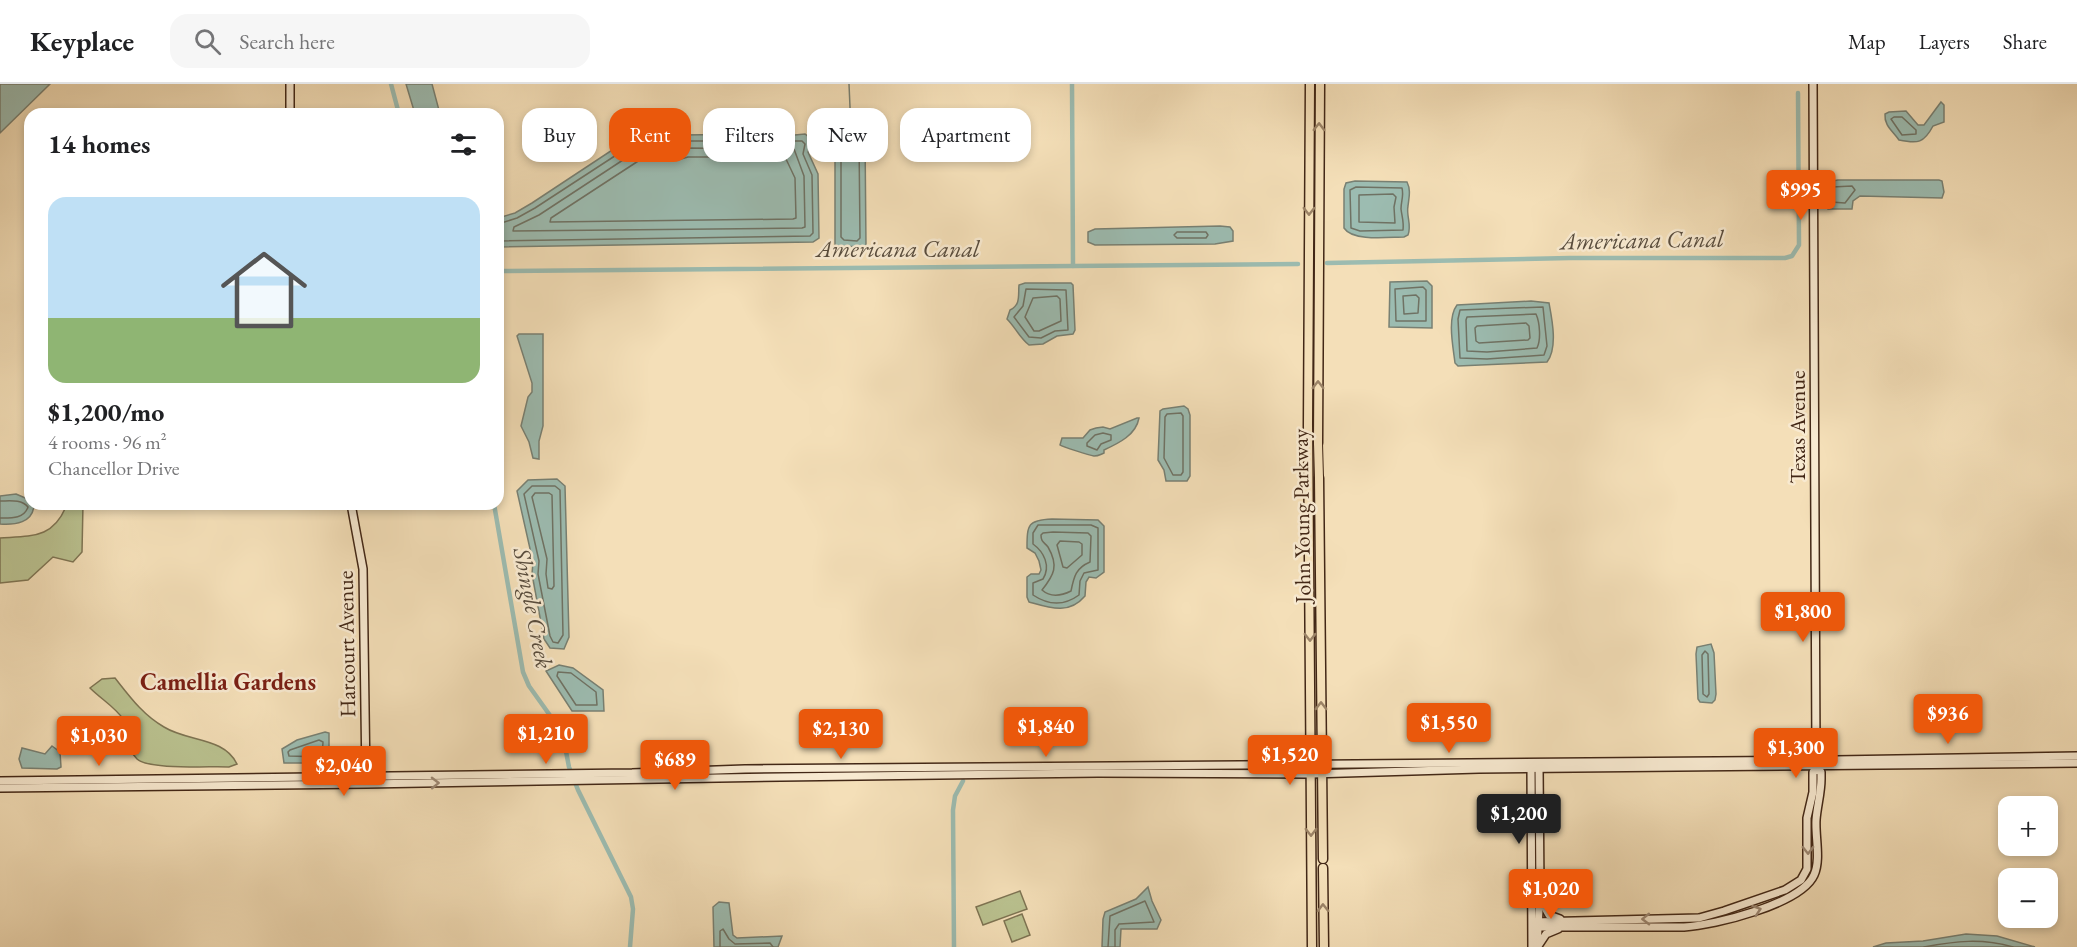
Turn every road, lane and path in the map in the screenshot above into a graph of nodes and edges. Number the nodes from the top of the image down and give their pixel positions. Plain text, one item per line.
1 (290, 84) edge
2 (1310, 84) edge
3 (1320, 84) edge
4 (1813, 84) edge
5 (290, 108) edge
6 (1309, 153) junction
7 (1319, 169) junction
8 (1308, 425) junction
9 (1318, 443) junction
10 (1318, 478) joint
11 (352, 510) edge
12 (2077, 756) edge
13 (1996, 757) junction
14 (1910, 758) junction
15 (2068, 759) junction
16 (1698, 761) junction
17 (1484, 763) junction
18 (2077, 763) edge
19 (1977, 764) junction
20 (1880, 765) junction
21 (1083, 766) junction
22 (1531, 766) junction
23 (1540, 766) junction
24 (1817, 766) junction
25 (1685, 768) junction
26 (753, 769) junction
27 (1158, 769) junction
28 (1311, 769) junction
29 (1322, 769) junction
30 (689, 771) junction
31 (1430, 771) junction
32 (872, 773) junction
33 (530, 774) junction
34 (1023, 774) junction
35 (581, 775) junction
36 (366, 776) junction
37 (267, 777) junction
38 (557, 777) junction
39 (717, 778) junction
40 (663, 779) junction
41 (0, 781) edge
42 (547, 781) junction
43 (473, 782) junction
44 (76, 783) junction
45 (366, 784) junction
46 (217, 785) junction
47 (0, 788) edge
48 (1540, 892) junction
49 (1565, 923) junction
50 (1535, 924) junction
51 (1312, 947) edge
52 (1324, 947) edge
53 (1535, 947) edge

1 - 5 street
2 - 6 highway, John Young Parkway
7 -> 3 highway, John Young Parkway
4 - 24 street, Texas Avenue
6 - 7 highway
6 -> 8 highway, John Young Parkway
9 -> 7 highway, John Young Parkway
8 - 9 highway
8 -> 28 highway, John Young Parkway
9 - 10 main road, John Young Parkway
29 -> 10 highway, John Young Parkway
11 - 36 street, Harcourt Avenue
12 - 15 street
13 - 14 street
13 - 15 street
13 - 19 street
14 - 20 street
14 - 24 street
15 - 18 street
15 - 19 street
16 - 23 street
16 - 24 street
16 - 25 street
17 - 22 street
17 - 29 street
17 - 31 street
19 - 20 street
20 - 24 street
21 - 27 street
21 - 32 street
21 - 34 street
22 - 23 street
22 - 31 street
22 - 50 street
23 - 25 street
23 - 48 street
24 - 25 street
24 - 49 street, Texas Avenue
26 - 30 street
26 - 32 street
26 - 39 street
27 - 28 street
27 - 34 street
28 - 29 street
28 -> 51 highway, John Young Parkway
29 - 31 street
52 -> 29 highway, John Young Parkway
30 - 35 street
30 - 40 street
32 - 34 street
32 - 39 street
33 - 36 street
33 - 38 street
33 - 43 street
35 - 38 street
35 - 38 street
35 - 40 street
35 - 42 street
36 - 37 street
36 - 45 street, Harcourt Avenue
37 - 44 street
37 - 46 street
38 - 42 street
39 - 40 street
41 - 44 street
42 - 43 street
45 -> 43 street
44 - 46 street
44 - 47 street
45 - 46 street
48 - 49 street
48 - 50 street
49 - 50 street, Texas Avenue
49 - 53 street
50 - 53 street

